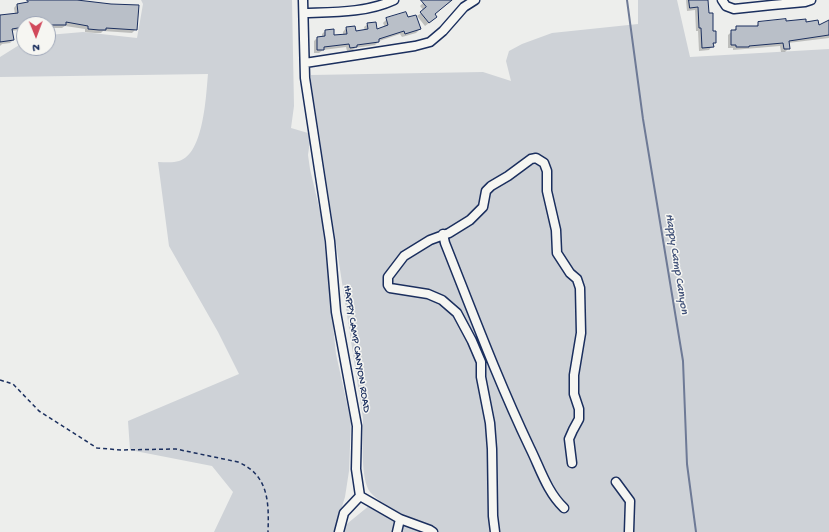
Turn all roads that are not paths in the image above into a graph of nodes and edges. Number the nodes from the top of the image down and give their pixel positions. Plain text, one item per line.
1 (303, 0) edge
2 (394, 0) edge
3 (475, 0) edge
4 (722, 0) edge
5 (811, 0) edge
6 (304, 13) junction
7 (305, 64) junction
8 (443, 234) junction
9 (572, 463) dead end
10 (616, 482) dead end
11 (360, 496) junction
12 (564, 508) dead end
13 (400, 519) junction
14 (339, 532) edge
15 (397, 532) edge
16 (433, 532) edge
17 (495, 532) edge
18 (629, 532) edge

1 - 6 street, HAPPY CAMP CANYON ROAD
2 - 6 street
3 - 7 street
4 - 5 street
6 - 7 street, HAPPY CAMP CANYON ROAD
7 - 11 street, HAPPY CAMP CANYON ROAD
8 - 9 street
8 - 12 street
8 - 17 street
10 - 18 street
11 - 13 street
11 - 14 street
13 - 15 street
13 - 16 street

